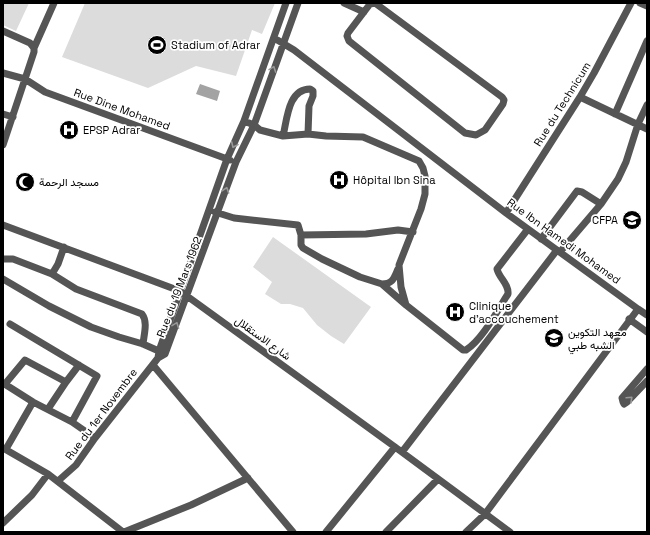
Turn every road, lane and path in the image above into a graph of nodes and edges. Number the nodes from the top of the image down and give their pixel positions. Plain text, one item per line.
1 (54, 3) edge
2 (286, 3) edge
3 (298, 3) edge
4 (344, 3) edge
5 (631, 3) edge
6 (640, 3) edge
7 (647, 6) edge
8 (364, 12) junction
9 (3, 31) edge
10 (274, 38) junction
11 (647, 41) edge
12 (283, 43) junction
13 (34, 48) junction
14 (3, 73) edge
15 (25, 79) junction
16 (580, 97) junction
17 (647, 105) edge
18 (3, 114) edge
19 (615, 114) junction
20 (13, 117) junction
21 (244, 121) junction
22 (638, 124) junction
23 (254, 125) junction
24 (647, 129) edge
25 (308, 134) junction
26 (284, 136) junction
27 (3, 145) edge
28 (227, 158) junction
29 (236, 162) junction
30 (601, 204) junction
31 (210, 208) junction
32 (506, 213) junction
33 (218, 214) junction
34 (3, 225) edge
35 (528, 229) junction
36 (413, 232) junction
37 (301, 235) junction
38 (541, 239) junction
39 (64, 247) junction
40 (558, 251) junction
41 (3, 259) edge
42 (399, 265) junction
43 (52, 274) junction
44 (4, 281) edge
45 (382, 284) junction
46 (180, 291) junction
47 (187, 297) junction
48 (406, 305) junction
49 (638, 309) junction
50 (647, 315) edge
51 (630, 319) junction
52 (10, 324) dead end
53 (647, 332) edge
54 (143, 344) junction
55 (161, 354) junction
56 (79, 365) junction
57 (153, 365) junction
58 (647, 369) edge
59 (647, 381) edge
60 (66, 382) junction
61 (4, 384) edge
62 (33, 402) junction
63 (48, 409) junction
64 (72, 422) junction
65 (95, 438) junction
66 (395, 447) junction
67 (5, 448) edge
68 (402, 452) junction
69 (48, 474) junction
70 (248, 478) junction
71 (438, 479) junction
72 (58, 481) junction
73 (485, 514) junction
74 (3, 523) edge
75 (124, 532) edge
76 (293, 532) edge
77 (326, 532) edge
78 (386, 532) edge
79 (466, 532) edge
80 (510, 532) edge

1 - 13 street
2 - 10 street, Rue du 19 Mars 1962
3 - 12 street, Rue du 19 Mars 1962
4 - 8 street
5 - 16 street, Rue du Technicum
6 - 7 street
8 - 8 street
9 - 13 street
10 - 12 street, Rue Ibn Hamedi Mohamed
10 - 21 street, Rue du 19 Mars 1962
11 - 19 street
23 -> 12 street, Rue du 19 Mars 1962
12 - 32 street, Rue Ibn Hamedi Mohamed
13 - 15 street
14 - 15 street, Rue Dine Mohamed
15 - 20 street
15 - 28 street, Rue Dine Mohamed
16 - 19 street
16 - 32 street, Rue du Technicum
17 - 22 street
18 - 20 street
19 - 22 street
20 - 27 street
21 - 23 street
21 -> 28 street, Rue du 19 Mars 1962
22 - 24 street
22 - 30 street
23 - 26 street
23 - 29 street, Rue du 19 Mars 1962
25 - 26 street
25 - 26 street
25 - 36 street
28 - 29 street, Rue Dine Mohamed
28 - 31 street, Rue du 19 Mars 1962
33 -> 29 street, Rue du 19 Mars 1962
30 - 38 street
30 - 40 street
31 - 33 street
31 - 46 street, Rue du 19 Mars 1962
32 - 35 street, Rue Ibn Hamedi Mohamed
33 - 37 street
33 - 47 street, Rue du 19 Mars 1962
34 - 39 street, شارع الاستقلال
35 - 38 street, Rue Ibn Hamedi Mohamed
35 - 48 street
36 - 37 street
36 - 42 street
37 - 45 street
38 - 40 street, Rue Ibn Hamedi Mohamed
39 - 43 street
39 - 46 street, شارع الاستقلال
40 - 49 street, Rue Ibn Hamedi Mohamed
40 - 68 street
41 - 43 street
42 - 45 street
42 - 48 street
43 - 54 street
44 - 54 street
45 - 48 street
46 - 47 street, شارع الاستقلال
46 - 55 street, Rue du 19 Mars 1962
55 -> 47 street, Rue du 19 Mars 1962
47 - 66 street, شارع الاستقلال
49 - 50 street, Rue Ibn Hamedi Mohamed
49 - 51 street
51 - 53 street
51 - 73 street
52 - 56 street
54 - 55 street
55 - 57 street, Rue du 1er Novembre
56 - 60 street
56 - 64 street
57 - 65 street, Rue du 1er Novembre
57 - 70 street
58 -> 59 street
60 - 61 street
60 - 63 street
61 - 62 street
62 - 63 street
62 - 67 street
63 - 64 street
64 - 65 street
65 - 72 street, Rue du 1er Novembre
66 - 68 street, شارع الاستقلال
66 - 77 street
67 - 69 street
68 - 71 street, شارع الاستقلال
69 - 72 street
69 - 74 street
70 - 75 street
70 - 76 street
71 - 73 street, شارع الاستقلال
71 - 78 street
72 - 75 street
73 - 79 street
73 - 80 street, شارع الاستقلال

